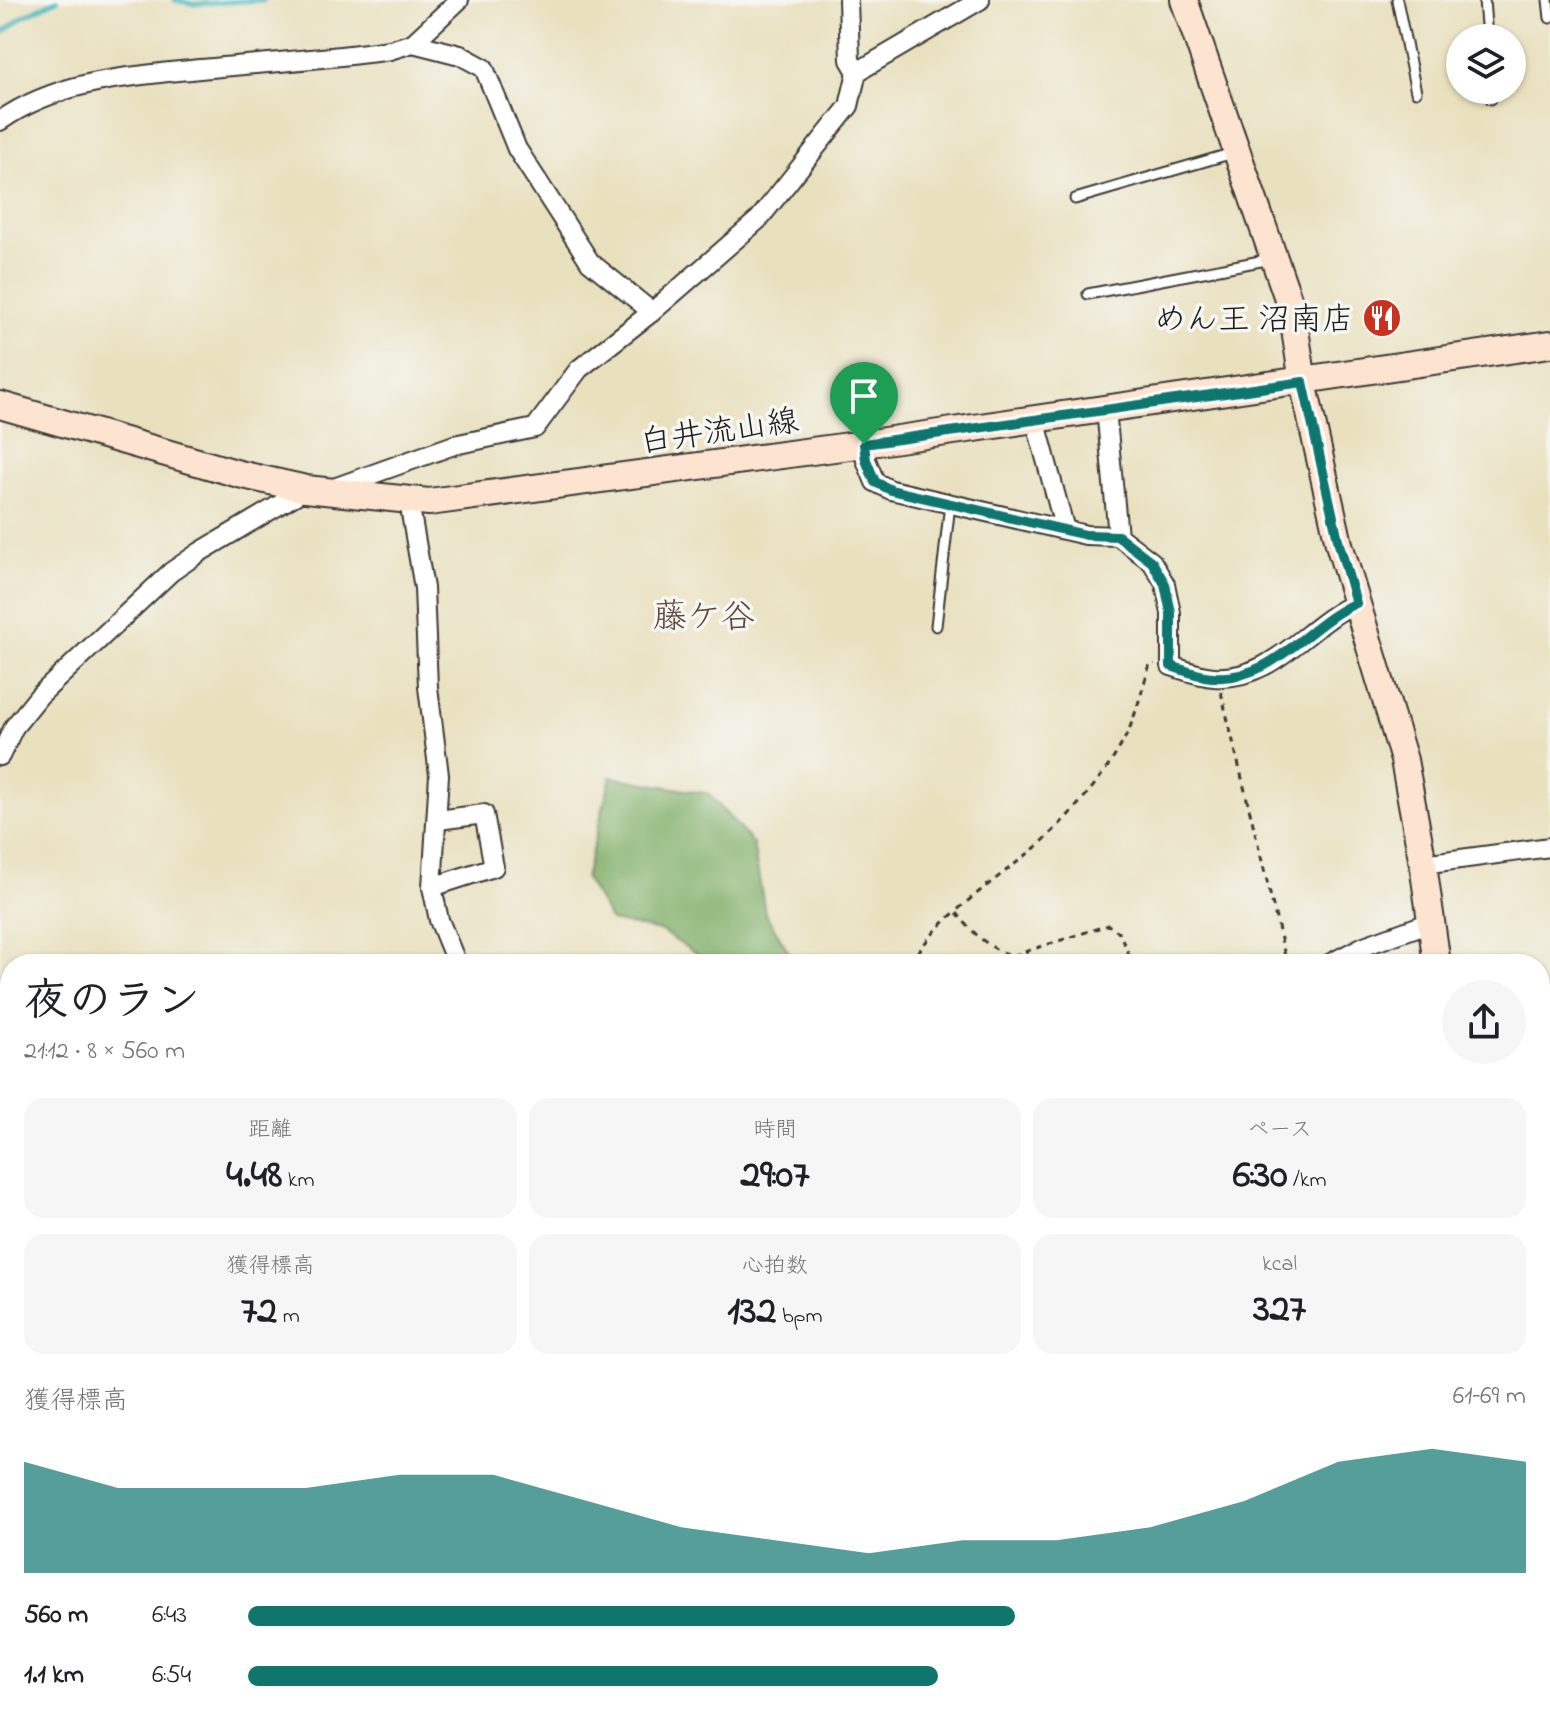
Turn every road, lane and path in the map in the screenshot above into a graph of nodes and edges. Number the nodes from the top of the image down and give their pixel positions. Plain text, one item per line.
1 (459, 0) edge
2 (848, 0) edge
3 (980, 0) edge
4 (1184, 0) edge
5 (1397, 0) edge
6 (1484, 0) edge
7 (1548, 0) edge
8 (1550, 18) edge
9 (1486, 24) edge
10 (413, 43) junction
11 (857, 72) junction
12 (1416, 92) dead end
13 (0, 121) edge
14 (1237, 152) junction
15 (1075, 199) dead end
16 (1275, 258) junction
17 (1088, 294) dead end
18 (652, 312) junction
19 (1550, 344) edge
20 (1303, 382) junction
21 (0, 405) edge
22 (1106, 409) junction
23 (1035, 419) junction
24 (864, 444) junction
25 (315, 490) junction
26 (409, 502) junction
27 (950, 504) junction
28 (1065, 530) junction
29 (1118, 536) junction
30 (1356, 603) junction
31 (936, 626) dead end
32 (1171, 666) junction
33 (1218, 677) junction
34 (0, 756) edge
35 (438, 820) junction
36 (1550, 847) edge
37 (1423, 864) junction
38 (432, 887) junction
39 (957, 913) junction
40 (1431, 922) junction
41 (453, 954) edge
42 (918, 954) edge
43 (1003, 954) edge
44 (1018, 954) edge
45 (1129, 954) edge
46 (1285, 954) edge
47 (1348, 954) edge
48 (1436, 954) edge

1 - 10 street
2 - 11 street
3 - 11 street
4 - 14 main road
5 - 12 lane
6 - 9 lane
7 - 8 lane
10 - 13 street
10 - 18 street
11 - 18 street
14 - 15 lane
14 - 16 main road
16 - 17 lane
16 - 20 main road
18 - 25 street
19 - 20 main road, 白井流山線
20 - 22 main road, 白井流山線
20 - 30 main road
21 - 25 main road, 白井流山線
22 - 23 main road, 白井流山線
22 - 29 street
23 - 24 main road, 白井流山線
23 - 28 street
24 - 26 main road, 白井流山線
24 - 27 street
25 - 26 main road, 白井流山線
25 - 34 street
26 - 35 street
27 - 28 street
27 - 31 lane
28 - 29 street
29 - 32 street
30 - 33 street
30 - 37 main road
32 - 33 street
32 - 39 path
33 - 46 path
35 - 38 street
35 - 38 street
36 - 37 street
37 - 40 main road
38 - 41 street
39 - 42 path
39 - 43 path
40 - 47 street
40 - 48 main road
44 - 45 path

